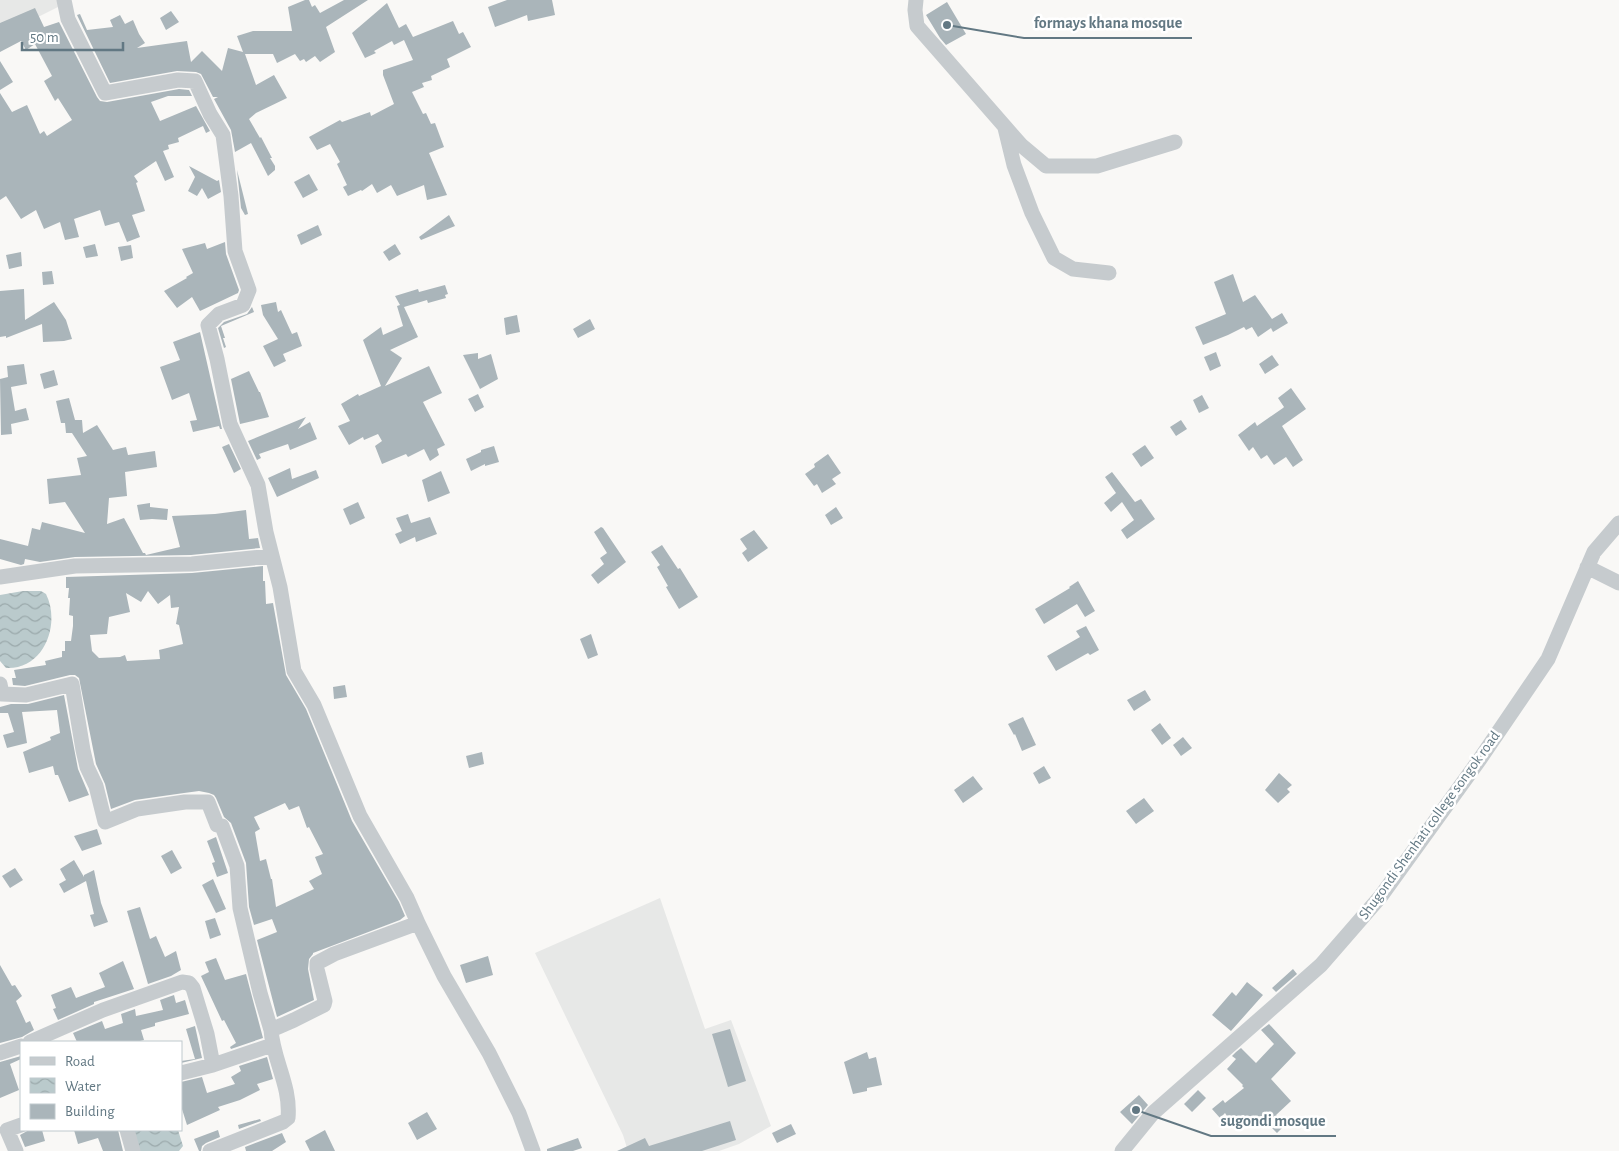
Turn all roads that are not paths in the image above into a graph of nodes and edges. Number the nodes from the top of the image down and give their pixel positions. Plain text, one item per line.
1 (64, 0) edge
2 (916, 0) edge
3 (1004, 127) junction
4 (1175, 142) dead end
5 (1109, 272) dead end
6 (1619, 523) edge
7 (272, 556) junction
8 (1587, 567) junction
9 (0, 577) edge
10 (1619, 583) edge
11 (1, 691) edge
12 (418, 923) junction
13 (272, 1037) junction
14 (32, 1041) edge
15 (20, 1046) edge
16 (0, 1053) edge
17 (213, 1065) junction
18 (182, 1073) edge
19 (3, 1123) edge
20 (20, 1125) edge
21 (126, 1131) edge
22 (16, 1151) edge
23 (133, 1151) edge
24 (210, 1151) edge
25 (533, 1151) edge
26 (1122, 1151) edge

1 - 7 street
2 - 3 street
3 - 4 street
3 - 5 street
6 - 8 street, Shugondi Shenhati college songok road
7 - 9 street
7 - 12 street
8 - 10 street
8 - 26 street, Shugondi Shenhati college songok road
11 - 13 street
12 - 13 street
12 - 25 street
13 - 17 street
13 - 24 street
14 - 17 street
15 - 16 street
17 - 18 street
19 - 20 street
19 - 22 street
21 - 23 street

